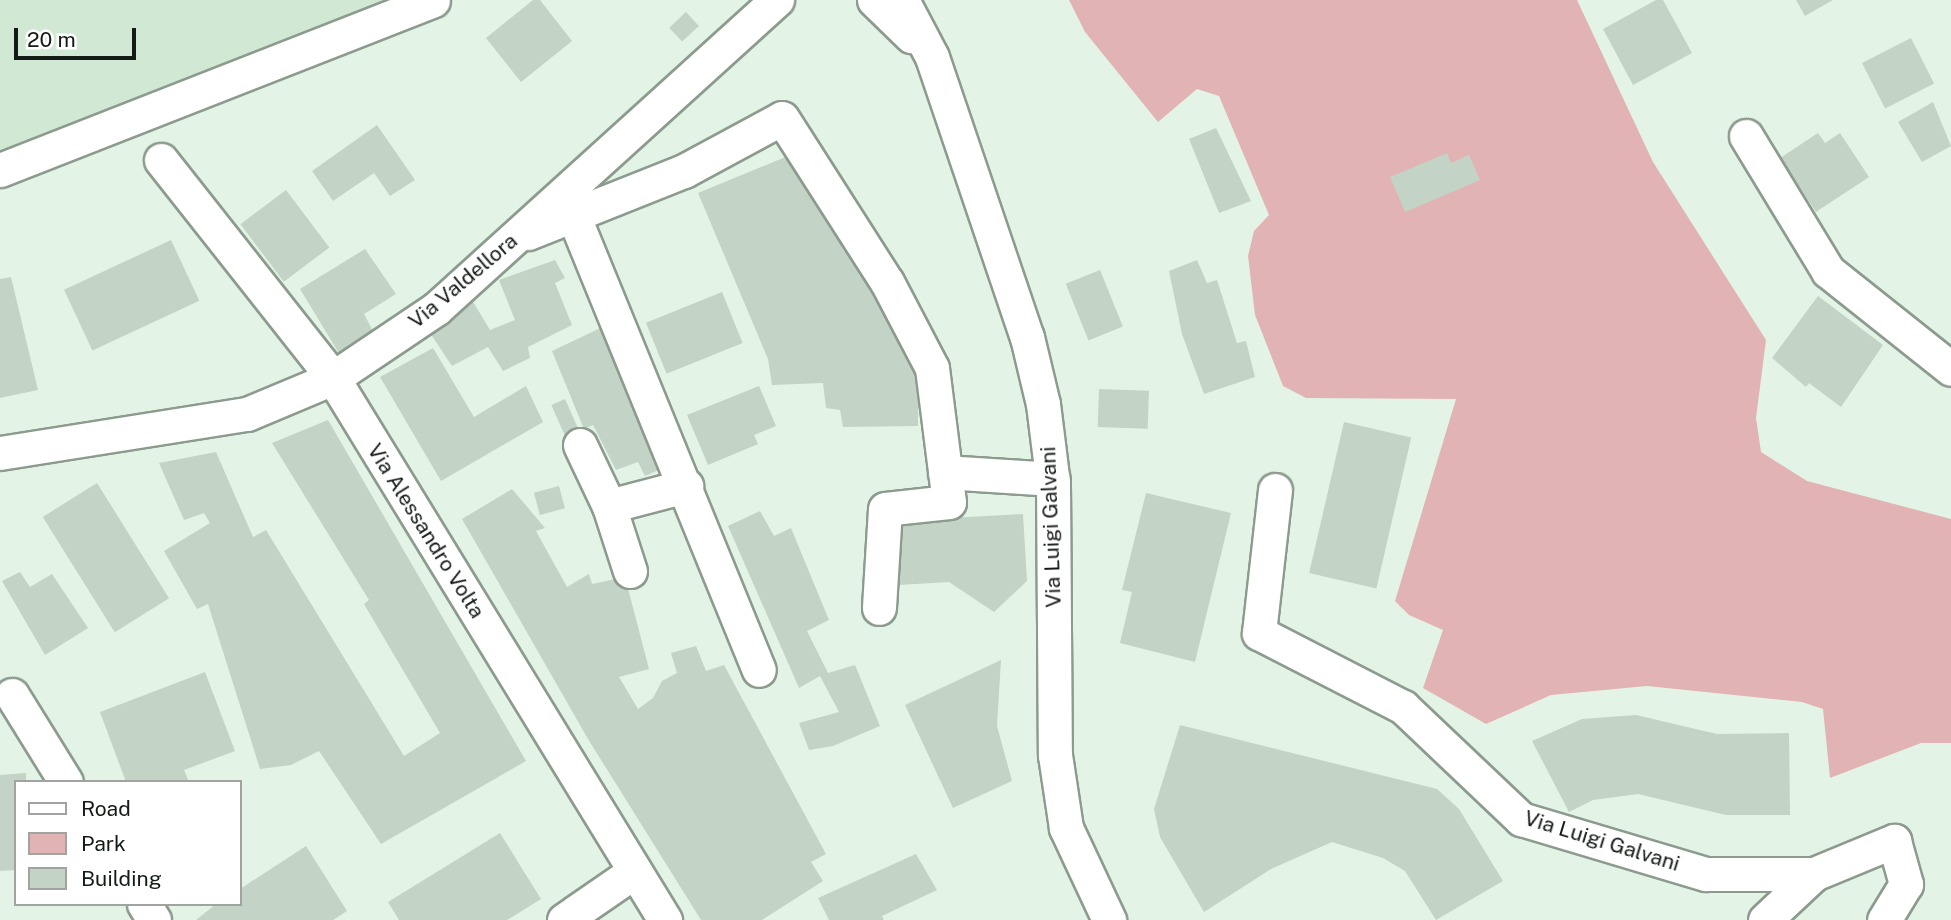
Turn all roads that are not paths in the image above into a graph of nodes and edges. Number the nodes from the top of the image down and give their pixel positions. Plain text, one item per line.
1 (433, 0) edge
2 (777, 0) edge
3 (874, 0) edge
4 (902, 0) edge
5 (929, 0) edge
6 (932, 57) junction
7 (1746, 136) dead end
8 (161, 160) dead end
9 (0, 170) edge
10 (574, 217) junction
11 (519, 235) junction
12 (1951, 369) edge
13 (333, 378) junction
14 (580, 445) dead end
15 (0, 453) edge
16 (945, 472) junction
17 (1053, 479) junction
18 (686, 486) junction
19 (1275, 490) dead end
20 (609, 506) junction
21 (630, 571) dead end
22 (879, 608) dead end
23 (759, 670) dead end
24 (12, 695) dead end
25 (65, 780) edge
26 (635, 872) junction
27 (1814, 874) junction
28 (564, 920) edge
29 (665, 920) edge
30 (1109, 920) edge
31 (1765, 920) edge
32 (1884, 920) edge

1 - 9 street
2 - 11 street, Via Valdellora
3 - 6 street
4 - 6 street, Via Luigi Galvani
5 - 6 street, Via Luigi Galvani
6 - 17 street, Via Luigi Galvani
7 - 12 street
8 - 13 street, Via Alessandro Volta
10 - 11 street
10 - 16 street
10 - 18 street
11 - 13 street, Via Valdellora
13 - 15 street, Via Valdellora
13 - 26 street, Via Alessandro Volta
14 - 20 street
16 - 17 street
16 - 22 street
17 - 30 street, Via Luigi Galvani
18 - 20 street
18 - 23 street
19 - 27 street, Via Luigi Galvani
20 - 21 street
24 - 25 street
26 - 28 street
26 - 29 street, Via Alessandro Volta
27 - 31 street, Via Luigi Galvani
27 - 32 street, Via Luigi Galvani

